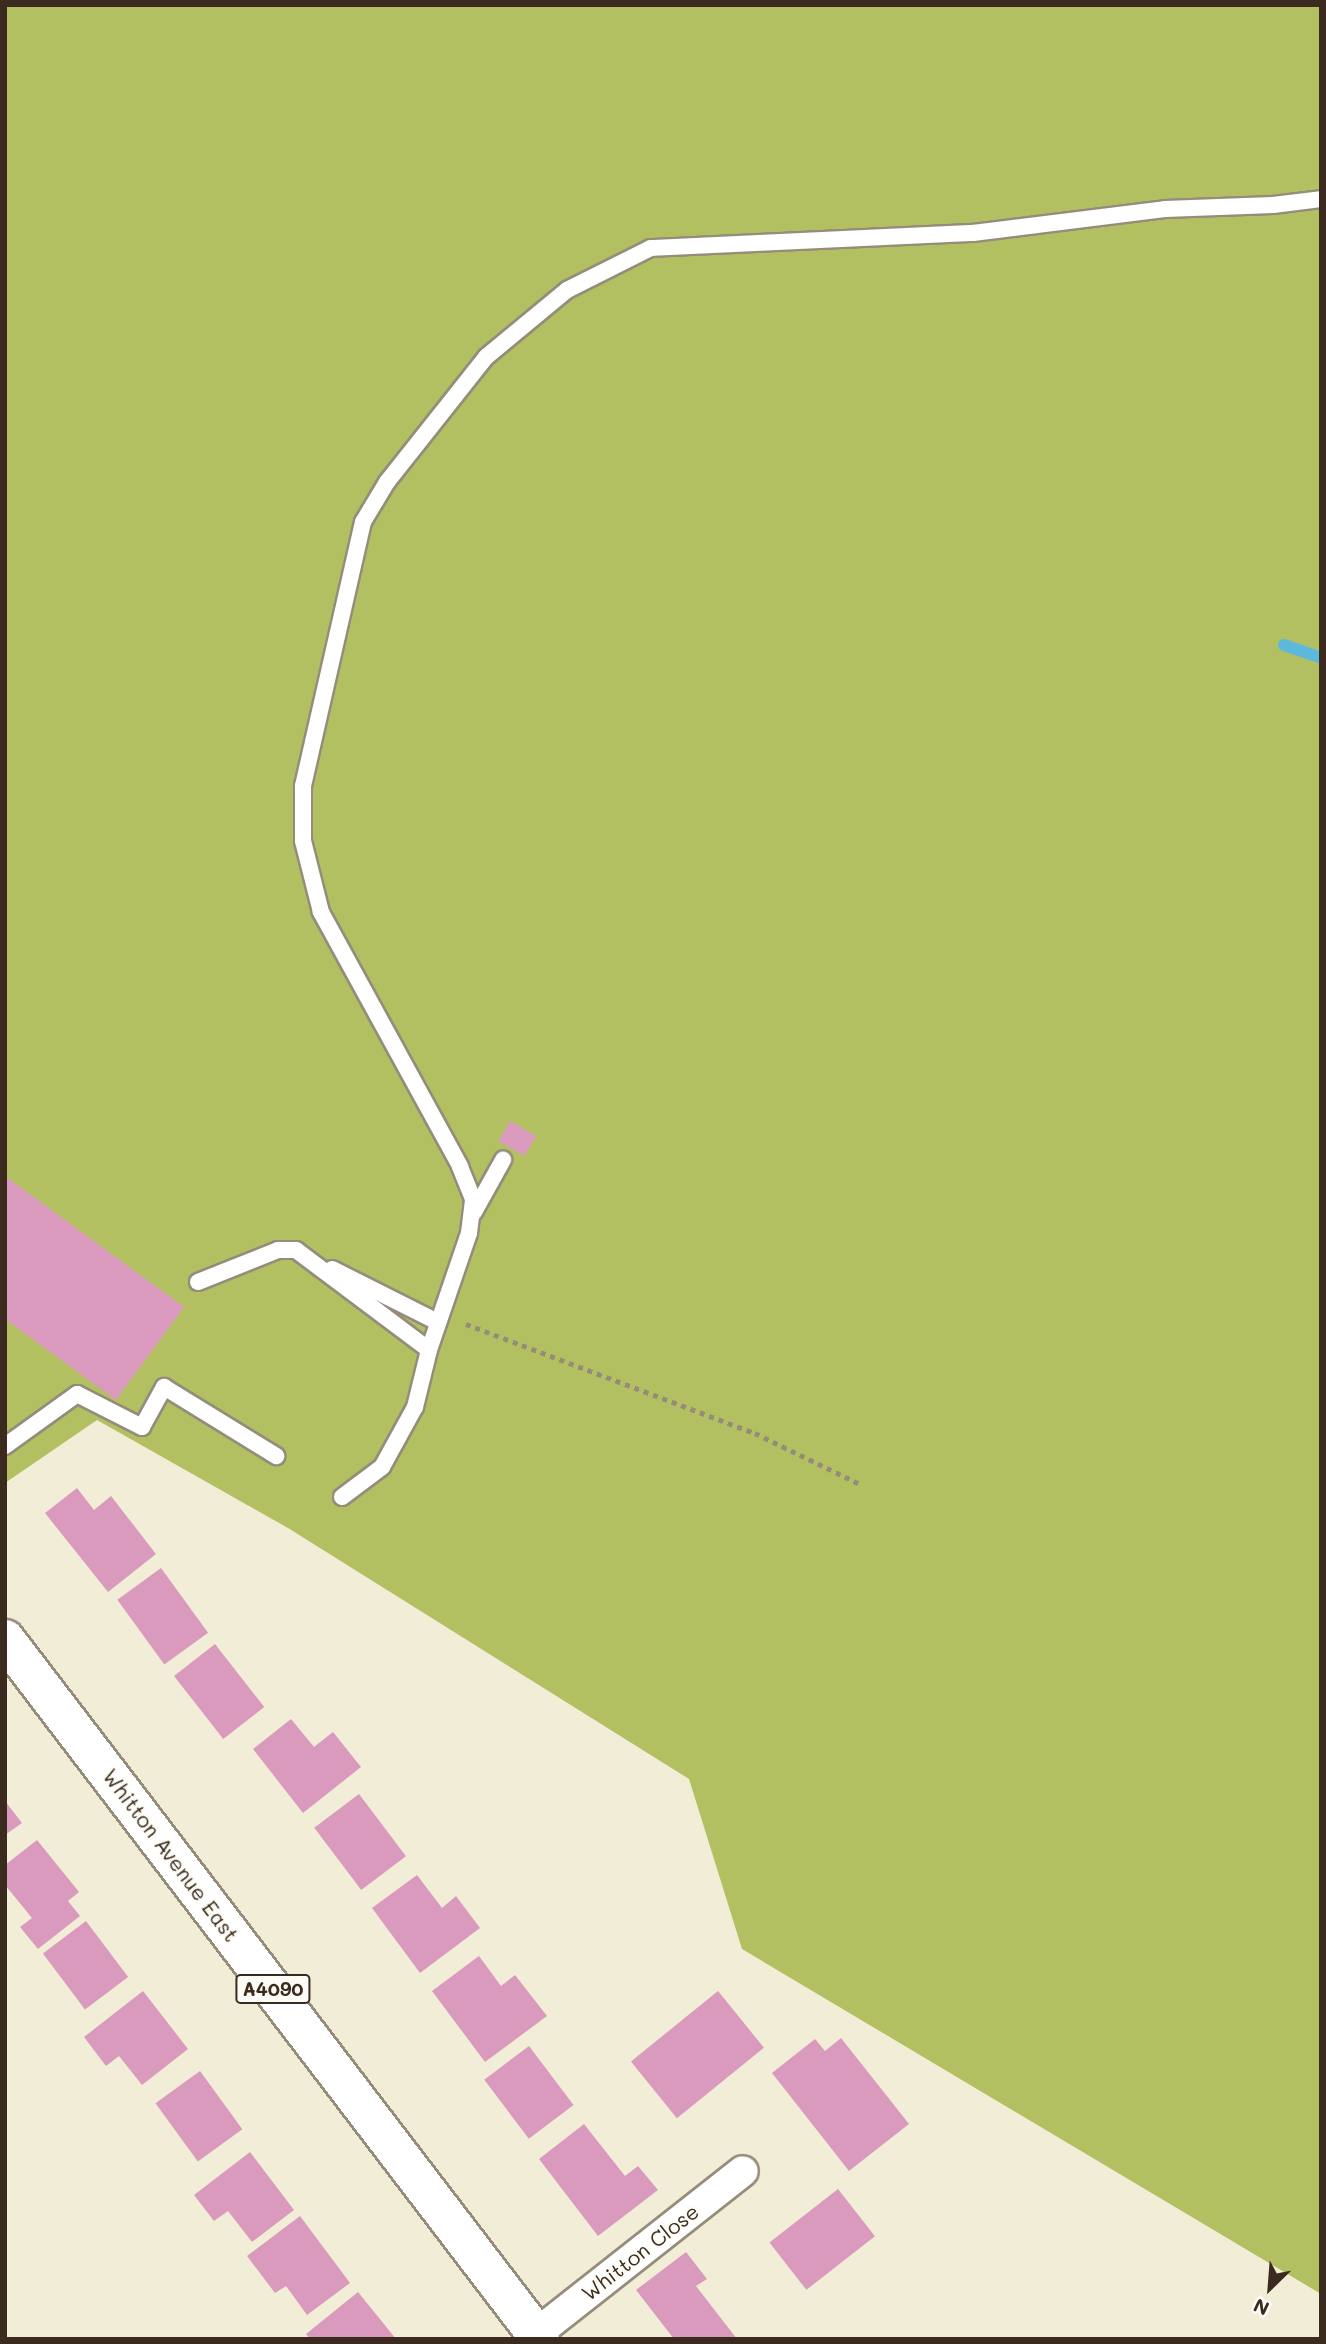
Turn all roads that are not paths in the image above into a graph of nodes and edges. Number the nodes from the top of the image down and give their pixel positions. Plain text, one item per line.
1 (1321, 199) edge
2 (503, 1160) dead end
3 (471, 1217) junction
4 (296, 1250) junction
5 (198, 1282) dead end
6 (438, 1322) junction
7 (429, 1350) junction
8 (5, 1446) edge
9 (276, 1456) dead end
10 (342, 1497) dead end
11 (5, 1639) edge
12 (743, 2171) dead end
13 (538, 2336) edge

1 - 3 lane
2 - 3 lane
3 - 6 lane
4 - 5 lane
4 - 6 lane
4 - 7 lane
6 - 7 lane
7 - 10 lane
8 - 9 lane
11 - 13 main road, Whitton Avenue East / A4090
12 - 13 street, Whitton Close

